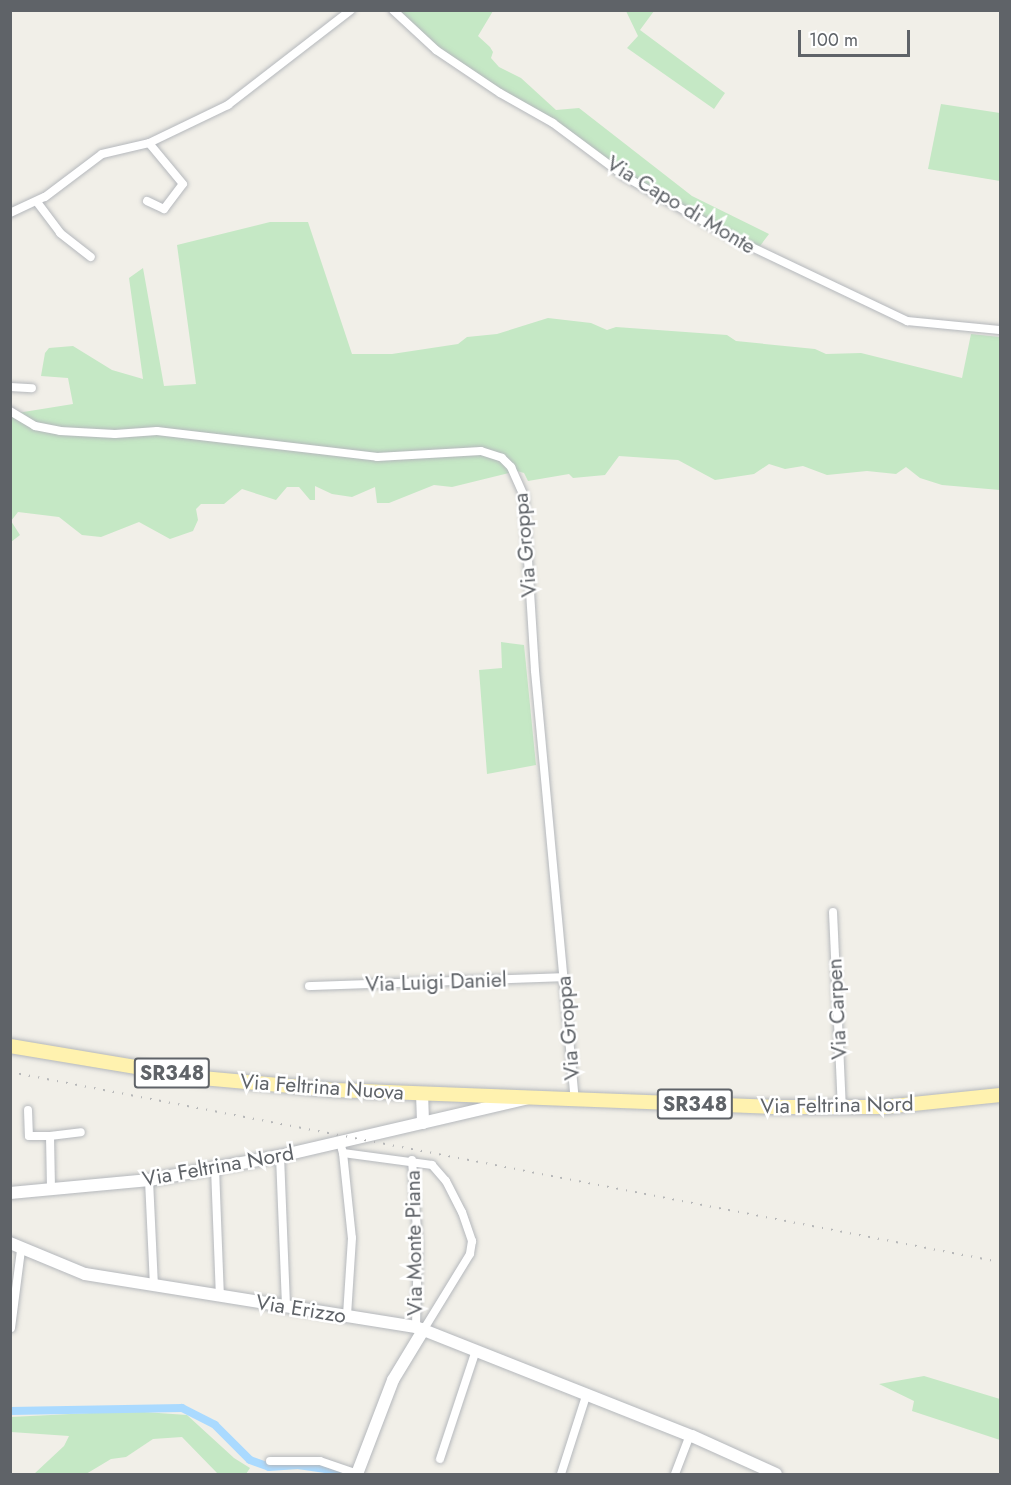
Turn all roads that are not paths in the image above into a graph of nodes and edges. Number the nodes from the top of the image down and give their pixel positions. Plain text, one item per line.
1 (351, 10) edge
2 (393, 10) edge
3 (149, 143) junction
4 (147, 201) dead end
5 (37, 202) junction
6 (10, 213) edge
7 (91, 257) dead end
8 (1000, 330) edge
9 (10, 387) edge
10 (32, 388) dead end
11 (10, 411) edge
12 (833, 912) dead end
13 (564, 977) junction
14 (309, 986) dead end
15 (10, 1046) edge
16 (422, 1093) junction
17 (1000, 1095) edge
18 (528, 1098) junction
19 (575, 1100) junction
20 (842, 1107) junction
21 (28, 1110) dead end
22 (423, 1123) junction
23 (81, 1132) dead end
24 (50, 1136) junction
25 (341, 1148) junction
26 (280, 1156) junction
27 (412, 1160) junction
28 (215, 1168) junction
29 (149, 1180) junction
30 (51, 1190) junction
31 (10, 1193) edge
32 (16, 1247) edge
33 (154, 1285) junction
34 (220, 1296) junction
35 (286, 1306) junction
36 (347, 1316) junction
37 (11, 1328) edge
38 (420, 1328) junction
39 (476, 1350) junction
40 (587, 1393) junction
41 (690, 1435) junction
42 (440, 1459) dead end
43 (270, 1461) dead end
44 (358, 1474) edge
45 (561, 1474) edge
46 (675, 1474) edge
47 (776, 1474) edge

1 - 3 street
2 - 8 street, Via Capo di Monte
3 - 4 street
3 - 5 street
5 - 6 street
5 - 7 street
9 - 10 street
11 - 13 street, Via Groppa
12 - 20 street, Via Carpen
13 - 14 street, Via Luigi Daniel
13 - 19 street, Via Groppa
15 - 16 main road, Via Feltrina Nuova / SR348
16 - 18 main road, Via Feltrina Nuova / SR348
16 - 22 main road
17 - 20 main road, Via Feltrina Nord / SR348
18 - 19 main road, Via Feltrina Nord / SR348
18 - 22 main road, Via Feltrina Nord
19 - 20 main road, Via Feltrina Nord / SR348
21 - 24 street
22 - 25 main road, Via Feltrina Nord
23 - 24 street
24 - 30 street
25 - 26 main road, Via Feltrina Nord
25 - 27 street
25 - 36 street
26 - 28 main road, Via Feltrina Nord
26 - 35 street
27 - 38 street, Via Monte Piana
27 - 38 street
28 - 29 main road, Via Feltrina Nord
28 - 34 street
29 - 30 main road, Via Feltrina Nord
29 - 33 street
30 - 31 main road, Via Feltrina Nord
32 - 33 main road, Via Erizzo
32 - 37 street
33 - 34 main road, Via Erizzo
34 - 35 main road, Via Erizzo
35 - 36 main road, Via Erizzo
36 - 38 main road, Via Erizzo
38 - 39 main road, Via Erizzo
38 - 44 main road
39 - 40 main road, Via Erizzo
39 - 42 street
40 - 41 main road, Via Erizzo
40 - 45 street
41 - 46 street
41 - 47 main road, Via Erizzo
43 - 44 street

